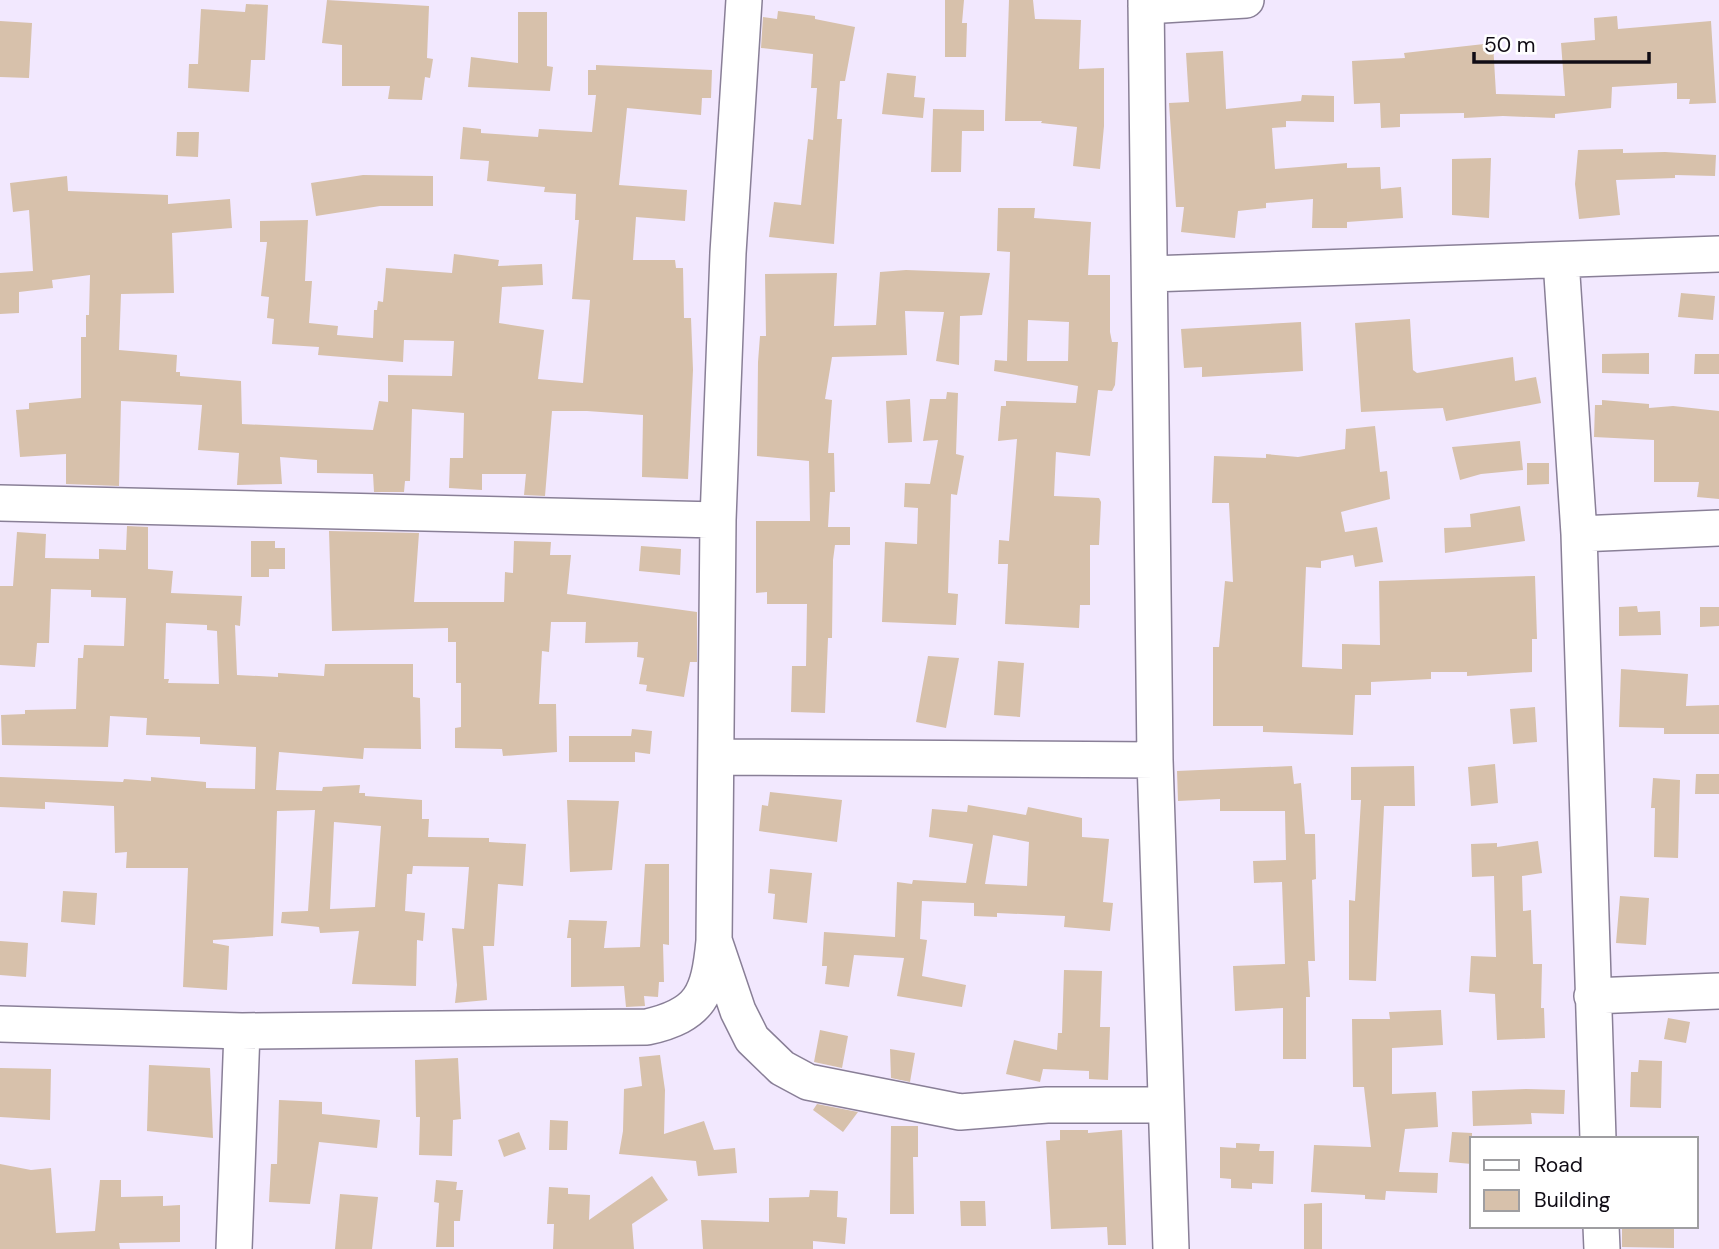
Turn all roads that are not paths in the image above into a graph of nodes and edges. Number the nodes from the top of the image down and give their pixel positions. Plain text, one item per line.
1 (744, 0) edge
2 (1246, 0) edge
3 (1146, 3) edge
4 (1719, 254) edge
5 (1561, 260) junction
6 (1150, 274) junction
7 (0, 503) edge
8 (718, 520) junction
9 (1719, 528) edge
10 (1579, 534) junction
11 (716, 757) junction
12 (1155, 760) junction
13 (714, 941) junction
14 (1719, 990) edge
15 (1592, 996) junction
16 (0, 1024) edge
17 (242, 1031) junction
18 (1166, 1105) junction
19 (1598, 1137) edge
20 (1601, 1228) edge
21 (234, 1249) edge
22 (1171, 1249) edge
23 (1602, 1249) edge

1 - 8 street
2 - 3 street
3 - 6 street
4 - 5 street
5 - 6 street
5 - 10 street
6 - 12 street
7 - 8 street
8 - 11 street
9 - 10 street
10 - 15 street
11 - 12 street
11 - 13 street
12 - 18 street
13 - 17 street
13 - 18 street
14 - 15 street
15 - 19 street
16 - 17 street
17 - 21 street
18 - 22 street
20 - 23 street

